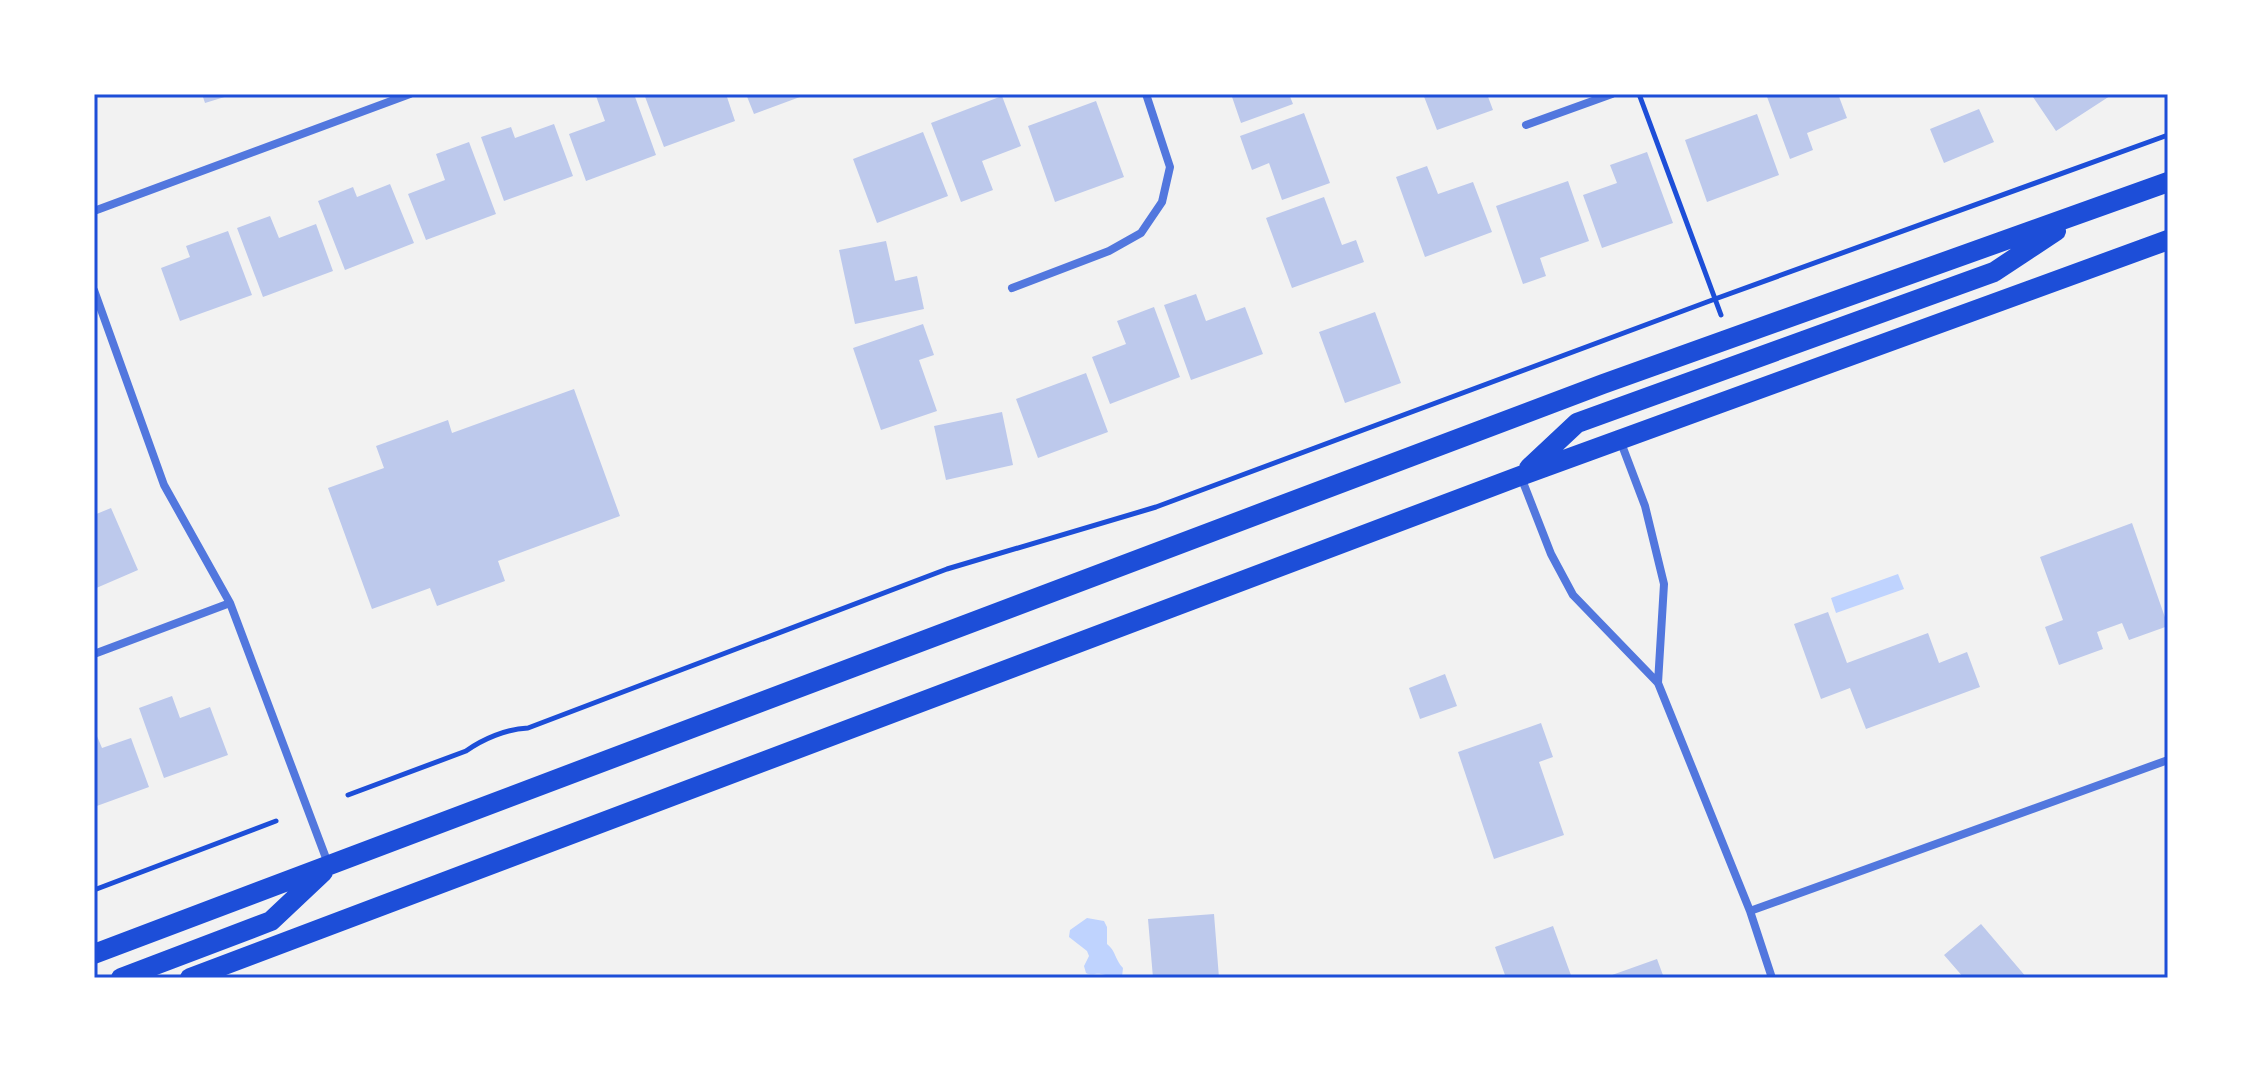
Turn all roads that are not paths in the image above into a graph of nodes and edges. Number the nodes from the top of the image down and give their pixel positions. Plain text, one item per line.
1 (410, 94) edge
2 (1146, 94) edge
3 (1612, 94) edge
4 (1592, 97) edge
5 (1526, 125) dead end
6 (2168, 182) edge
7 (94, 211) edge
8 (2083, 213) junction
9 (2168, 240) edge
10 (1012, 288) dead end
11 (94, 290) edge
12 (1620, 440) junction
13 (1520, 476) junction
14 (230, 603) junction
15 (94, 654) edge
16 (1658, 683) junction
17 (2168, 760) edge
18 (329, 866) junction
19 (1750, 911) junction
20 (94, 954) edge
21 (121, 978) edge
22 (190, 978) edge
23 (1772, 978) edge

1 - 7 street
2 - 10 street
3 - 4 street
4 - 5 street
6 - 8 main road
8 - 13 main road
8 - 18 main road
9 - 12 main road
11 - 14 street
12 - 13 main road
12 - 16 street
13 - 16 street
13 - 22 main road
14 - 15 street
14 - 18 street
16 - 19 street
17 - 19 street
18 - 20 main road
18 - 21 main road
19 - 23 street

